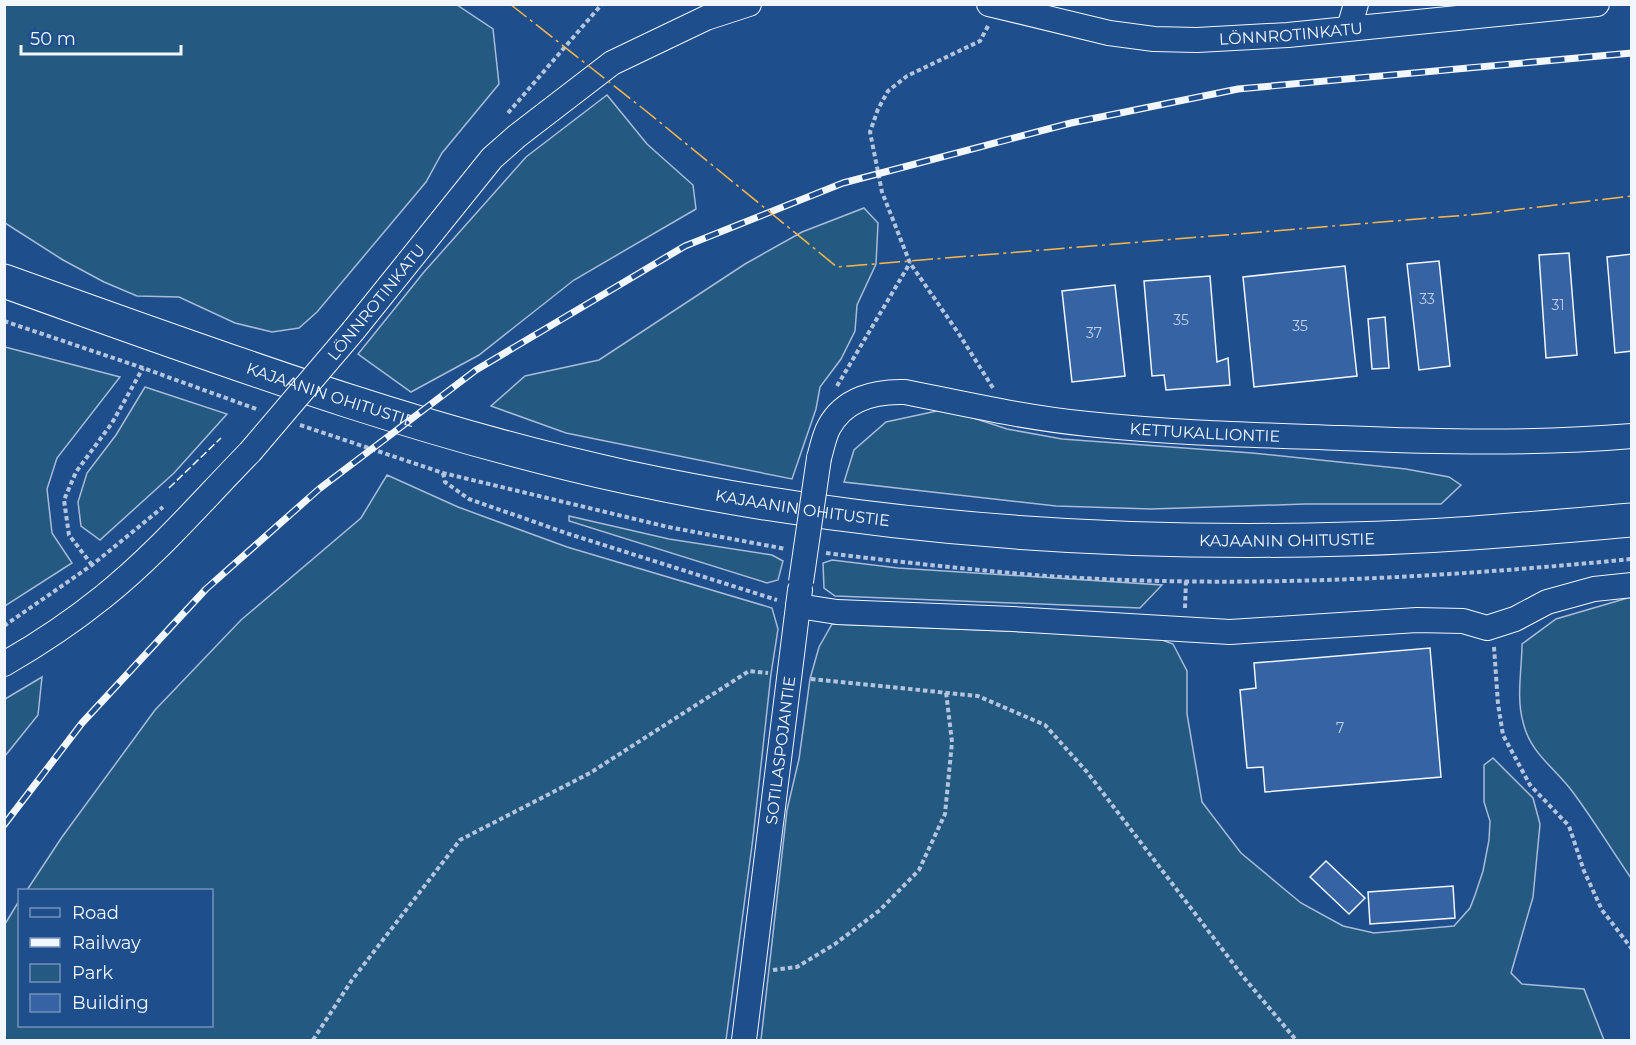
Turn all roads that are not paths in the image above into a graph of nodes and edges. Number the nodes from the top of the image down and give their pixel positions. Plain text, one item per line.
1 (748, 4) edge
2 (1356, 4) edge
3 (1597, 4) edge
4 (1036, 10) edge
5 (988, 16) edge
6 (1349, 28) junction
7 (4, 281) edge
8 (1632, 436) edge
9 (819, 458) joint
10 (1632, 520) edge
11 (1632, 585) edge
12 (798, 606) junction
13 (4, 664) edge
14 (744, 1041) edge

1 - 13 street, LÖNNROTINKATU, bridge
2 - 6 street
3 - 6 street, LÖNNROTINKATU
4 - 5 street, LÖNNROTINKATU
4 - 6 street, LÖNNROTINKATU
7 - 10 highway, KAJAANIN OHITUSTIE
8 - 9 street, KETTUKALLIONTIE
9 - 12 street, SOTILASPOJANTIE, bridge
11 - 12 street
12 - 14 street, SOTILASPOJANTIE

